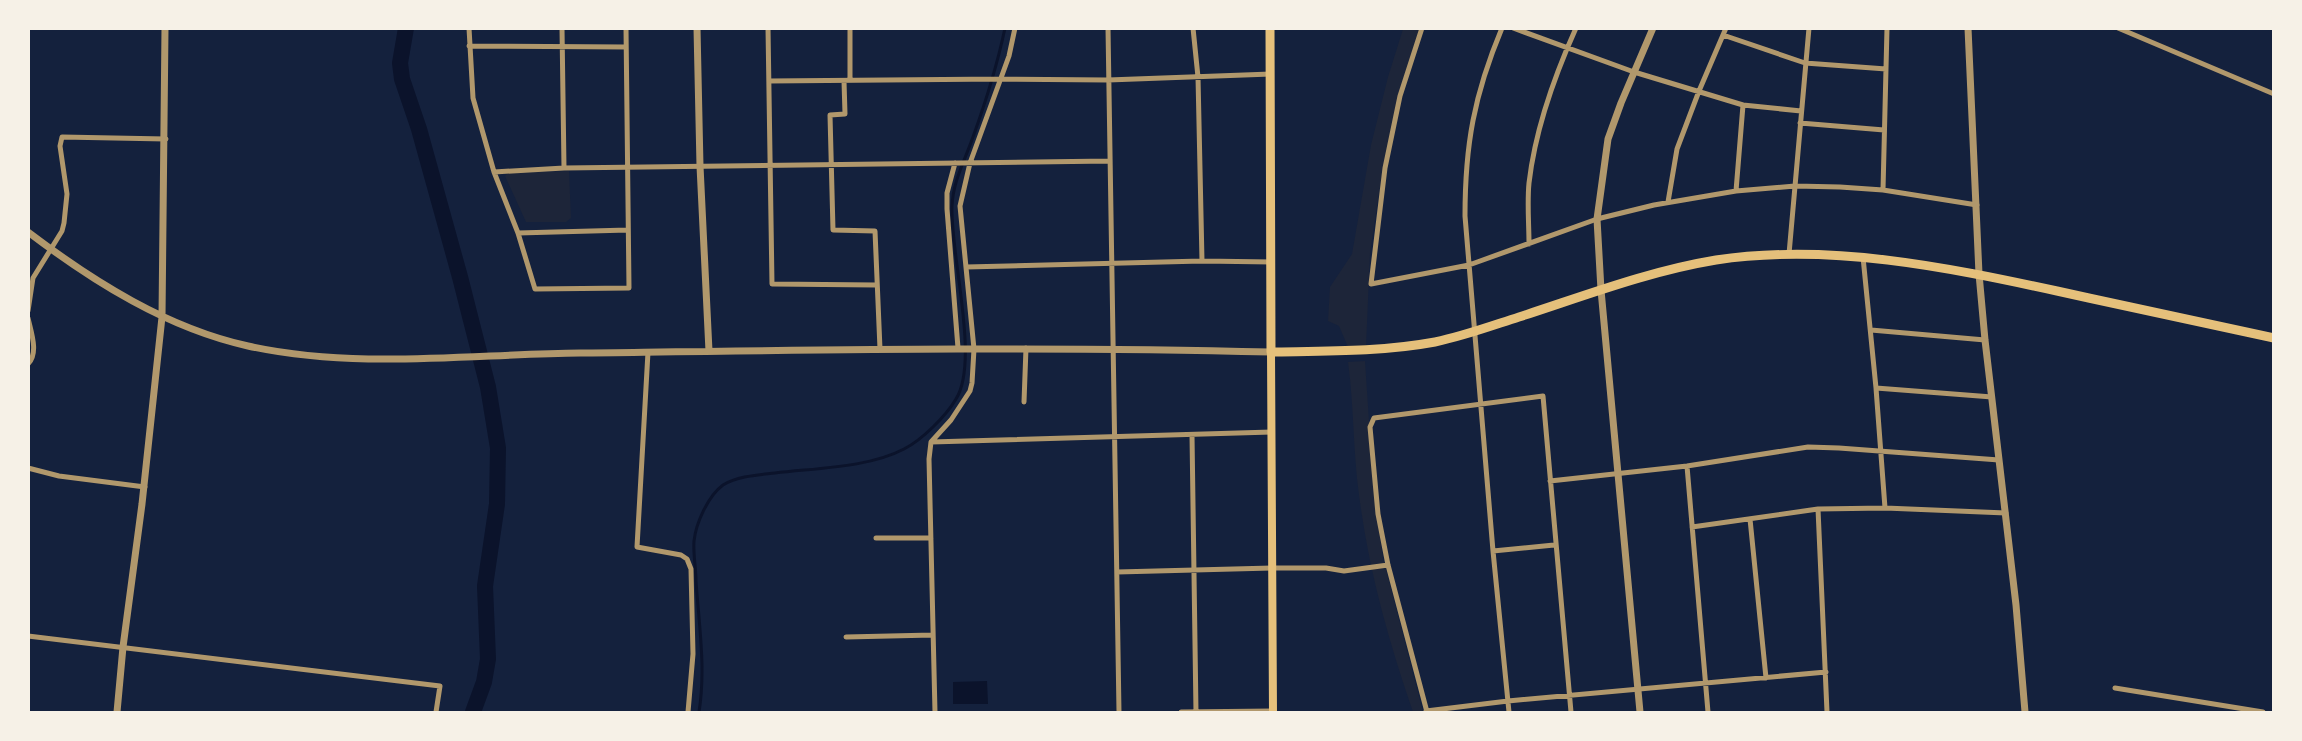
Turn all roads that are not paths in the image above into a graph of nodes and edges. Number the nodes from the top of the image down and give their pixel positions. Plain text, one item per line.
1 (165, 28) edge
2 (469, 28) edge
3 (562, 28) edge
4 (626, 28) edge
5 (697, 28) edge
6 (768, 28) edge
7 (850, 28) edge
8 (1015, 28) edge
9 (1108, 28) edge
10 (1193, 28) edge
11 (1270, 28) edge
12 (1422, 28) edge
13 (1502, 28) edge
14 (1513, 28) edge
15 (1576, 28) edge
16 (1653, 28) edge
17 (1726, 28) edge
18 (1809, 28) edge
19 (1887, 28) edge
20 (1968, 28) edge
21 (2118, 28) edge
22 (2142, 28) edge
23 (1723, 35) junction
24 (2140, 38) junction
25 (469, 45) junction
26 (562, 46) junction
27 (626, 47) junction
28 (1567, 48) junction
29 (1805, 63) junction
30 (1886, 69) junction
31 (1634, 72) junction
32 (1271, 74) junction
33 (1198, 77) junction
34 (1001, 79) junction
35 (1108, 80) junction
36 (769, 81) junction
37 (847, 81) junction
38 (1699, 91) junction
39 (2274, 94) edge
40 (1743, 105) junction
41 (1801, 111) junction
42 (1800, 123) junction
43 (1884, 130) junction
44 (166, 139) junction
45 (1110, 161) junction
46 (955, 163) junction
47 (970, 163) junction
48 (700, 166) junction
49 (770, 166) junction
50 (831, 166) junction
51 (564, 168) junction
52 (627, 168) junction
53 (494, 172) junction
54 (1795, 186) junction
55 (1883, 190) junction
56 (1736, 191) junction
57 (1668, 202) junction
58 (1977, 205) junction
59 (1597, 219) junction
60 (628, 230) junction
61 (28, 232) edge
62 (518, 232) junction
63 (1529, 244) junction
64 (50, 249) junction
65 (1789, 254) junction
66 (1863, 257) junction
67 (1202, 261) junction
68 (1272, 262) junction
69 (1112, 264) junction
70 (1469, 265) junction
71 (966, 267) junction
72 (1979, 274) junction
73 (31, 278) edge
74 (876, 285) junction
75 (1601, 290) junction
76 (28, 311) edge
77 (162, 317) junction
78 (28, 318) edge
79 (1871, 330) junction
80 (1474, 332) junction
81 (2274, 338) edge
82 (1985, 340) junction
83 (958, 348) junction
84 (1026, 348) junction
85 (1113, 348) junction
86 (880, 349) junction
87 (974, 349) junction
88 (709, 351) junction
89 (648, 352) junction
90 (1271, 352) junction
91 (28, 364) edge
92 (1876, 388) junction
93 (1992, 398) junction
94 (1024, 402) dead end
95 (1481, 404) junction
96 (1272, 432) junction
97 (1192, 435) junction
98 (1116, 437) junction
99 (931, 442) junction
100 (1881, 451) junction
101 (2000, 460) junction
102 (1687, 466) junction
103 (28, 468) edge
104 (1618, 474) junction
105 (1550, 481) junction
106 (145, 487) junction
107 (1885, 508) junction
108 (1818, 509) junction
109 (2006, 513) junction
110 (1750, 519) junction
111 (1692, 527) junction
112 (876, 538) dead end
113 (931, 538) junction
114 (1554, 545) junction
115 (1493, 551) junction
116 (1388, 565) junction
117 (1273, 568) junction
118 (1193, 570) junction
119 (1117, 572) junction
120 (933, 635) junction
121 (28, 636) edge
122 (846, 637) dead end
123 (123, 647) junction
124 (1826, 672) junction
125 (1766, 678) junction
126 (1705, 684) junction
127 (2115, 688) dead end
128 (1638, 689) junction
129 (1569, 696) junction
130 (1508, 701) junction
131 (117, 712) edge
132 (436, 712) edge
133 (688, 712) edge
134 (935, 712) edge
135 (1119, 712) edge
136 (1181, 712) edge
137 (1196, 712) edge
138 (1273, 712) edge
139 (1426, 712) edge
140 (1509, 712) edge
141 (1571, 712) edge
142 (1640, 712) edge
143 (1707, 712) edge
144 (1827, 712) edge
145 (2025, 712) edge
146 (2263, 712) edge

1 - 44 street
2 - 25 street
3 - 26 street
4 - 27 street
5 - 48 street
6 - 36 street
7 - 37 street
8 - 34 street
9 - 35 street
10 - 33 street
11 - 32 highway
12 - 70 street
13 - 70 street
14 - 28 street
15 - 28 street
16 - 31 street
17 - 23 street
18 - 29 street
19 - 30 street
20 - 58 street
21 - 24 street
22 - 24 street
23 - 29 street
23 - 38 street
24 - 39 street
25 - 26 street
25 - 53 street
26 - 27 street
26 - 51 street
27 - 52 street
28 - 31 street
28 - 63 street
29 - 30 street
29 - 41 street
30 - 43 street
31 - 38 street
31 - 59 street
32 - 33 street
32 - 68 highway
33 - 35 street
33 - 67 street
34 - 35 street
34 - 37 street
34 - 47 street
35 - 45 street
36 - 37 street
36 - 49 street
37 - 50 street
38 - 40 street
38 - 57 street
40 - 41 street
40 - 56 street
41 - 42 street
42 - 43 street
42 - 54 street
43 - 55 street
44 - 64 street
44 - 77 street
45 - 47 street
45 - 69 street
46 - 47 street
46 - 50 street
46 - 83 street
47 - 71 street
48 - 49 street
48 - 52 street
48 - 88 street
49 - 50 street
49 - 74 street
50 - 74 street
51 - 52 street
51 - 53 street
52 - 60 street
53 - 62 street
54 - 55 street
54 - 56 street
54 - 65 street
55 - 58 street
56 - 57 street
57 - 59 street
58 - 72 street
59 - 63 street
59 - 75 street
60 - 62 street
60 - 62 street
61 - 64 street
63 - 70 street
64 - 73 street
64 - 77 street
65 - 66 highway
65 - 75 highway
66 - 72 highway
66 - 79 street
67 - 68 street
67 - 69 street
68 - 90 highway
69 - 71 street
69 - 85 street
70 - 80 street
71 - 87 street
72 - 81 highway
72 - 82 street
73 - 76 street
74 - 86 street
75 - 80 highway
75 - 104 street
77 - 89 street
77 - 106 street
78 - 91 street
79 - 82 street
79 - 92 street
80 - 90 highway
80 - 95 street
82 - 93 street
83 - 86 street
83 - 87 street
84 - 85 street
84 - 87 street
84 - 94 street
85 - 90 street
85 - 98 street
86 - 88 street
87 - 99 street
88 - 89 street
89 - 133 street
90 - 96 main road
92 - 93 street
92 - 100 street
93 - 101 street
95 - 105 street
95 - 115 street
95 - 116 street
96 - 97 street
96 - 117 main road
97 - 98 street
97 - 118 street
98 - 99 street
98 - 119 street
99 - 113 street
100 - 101 street
100 - 102 street
100 - 107 street
101 - 109 street
102 - 104 street
102 - 111 street
103 - 106 street
104 - 105 street
104 - 128 street
105 - 114 street
106 - 123 street
107 - 108 street
107 - 109 street
108 - 110 street
108 - 124 street
109 - 145 street
110 - 111 street
110 - 125 street
111 - 126 street
112 - 113 street
113 - 120 street
114 - 115 street
114 - 129 street
115 - 130 street
116 - 117 street
116 - 139 street
117 - 118 street
117 - 138 main road
118 - 119 street
118 - 137 street
119 - 135 street
120 - 122 street
120 - 134 street
121 - 123 street
123 - 131 street
123 - 132 street
124 - 125 street
124 - 144 street
125 - 126 street
126 - 128 street
126 - 143 street
127 - 146 street
128 - 129 street
128 - 142 street
129 - 130 street
129 - 141 street
130 - 139 street
130 - 140 street
136 - 137 street
137 - 138 street

